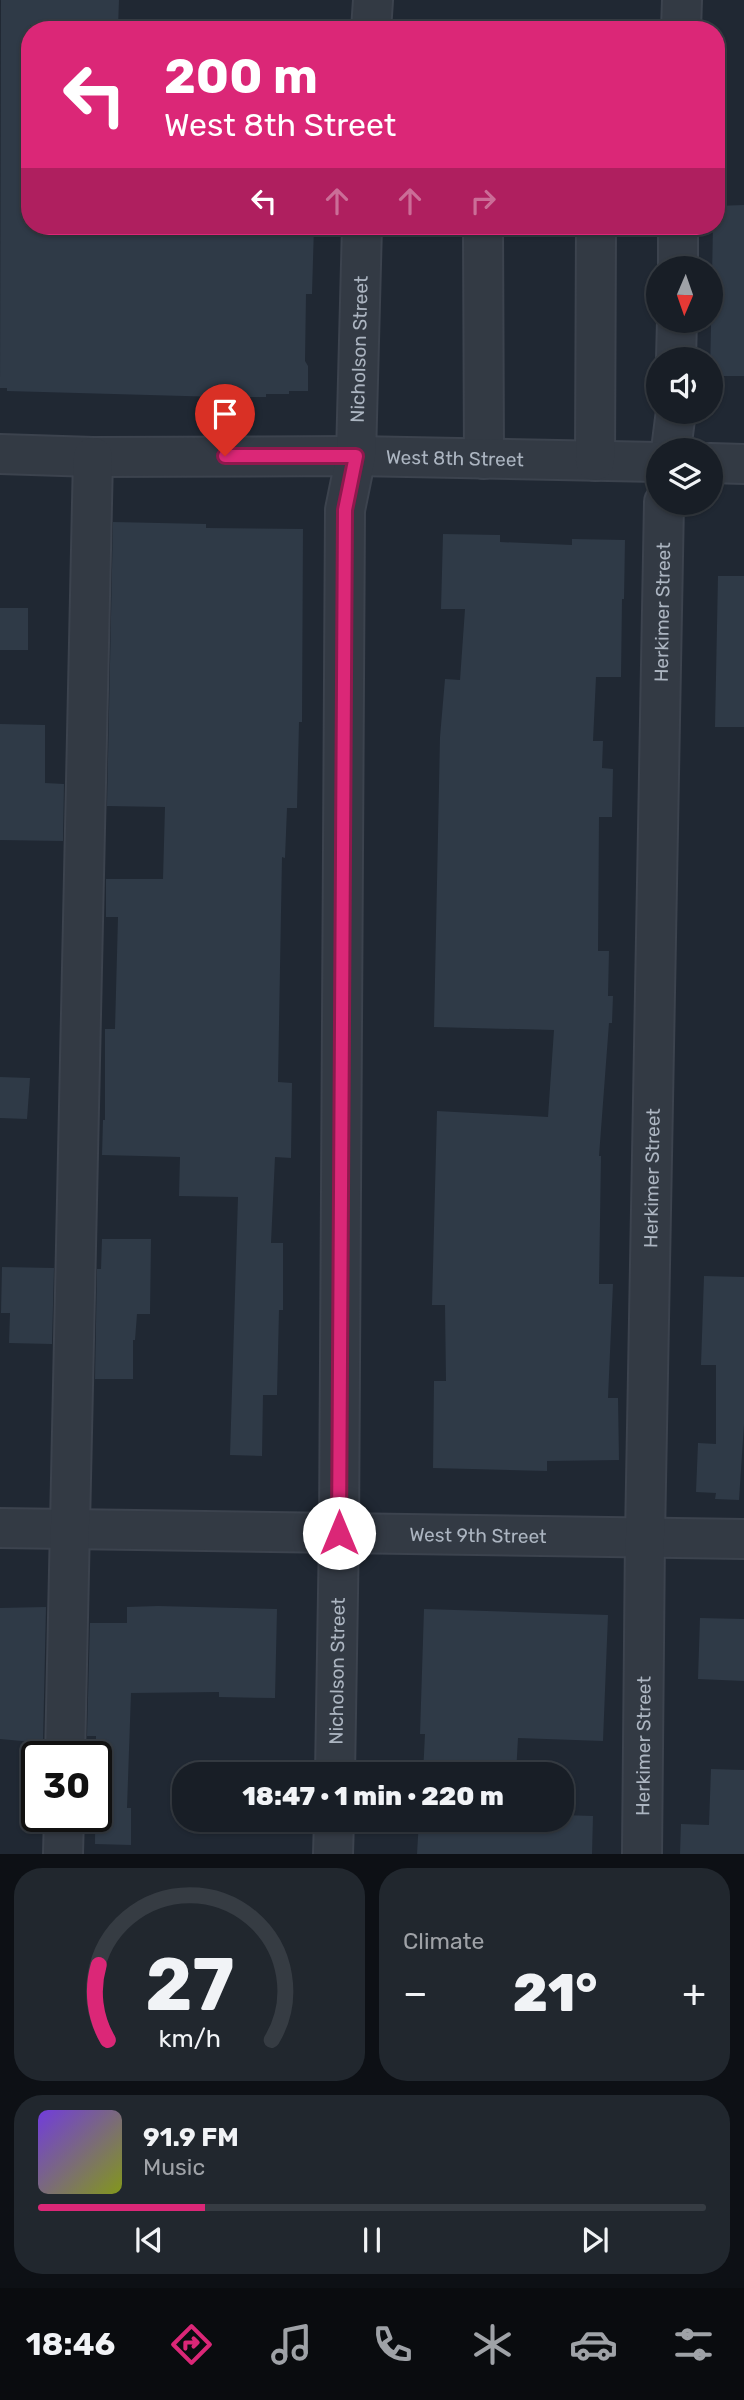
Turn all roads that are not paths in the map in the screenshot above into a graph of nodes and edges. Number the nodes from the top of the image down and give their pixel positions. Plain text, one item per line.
1 (373, 0) edge
2 (682, 0) edge
3 (372, 21) edge
4 (681, 21) edge
5 (362, 235) edge
6 (483, 235) edge
7 (596, 235) edge
8 (678, 235) edge
9 (678, 256) edge
10 (0, 454) edge
11 (356, 456) junction
12 (93, 457) junction
13 (484, 459) junction
14 (595, 461) junction
15 (646, 462) edge
16 (723, 463) edge
17 (744, 464) edge
18 (664, 515) edge
19 (0, 1528) edge
20 (70, 1529) junction
21 (339, 1533) junction
22 (645, 1537) junction
23 (744, 1539) edge
24 (65, 1741) edge
25 (335, 1762) edge
26 (64, 1832) edge
27 (334, 1832) edge
28 (63, 1854) edge
29 (334, 1854) edge
30 (642, 1854) edge

1 - 3 street
2 - 4 street
5 - 11 street, Nicholson Street
6 - 13 street
7 - 14 street
8 - 9 street
10 - 12 street, West 8th Street
11 - 12 street, West 8th Street
11 - 13 street, West 8th Street
11 - 21 street, Nicholson Street
12 - 20 street
13 - 14 street, West 8th Street
14 - 15 street, West 8th Street
16 - 17 street
18 - 22 street, Herkimer Street
19 - 20 street, West 9th Street
20 - 21 street, West 9th Street
20 - 24 street
21 - 22 street, West 9th Street
21 - 25 street, Nicholson Street
22 - 23 street, West 9th Street
22 - 30 street, Herkimer Street
26 - 28 street
27 - 29 street

